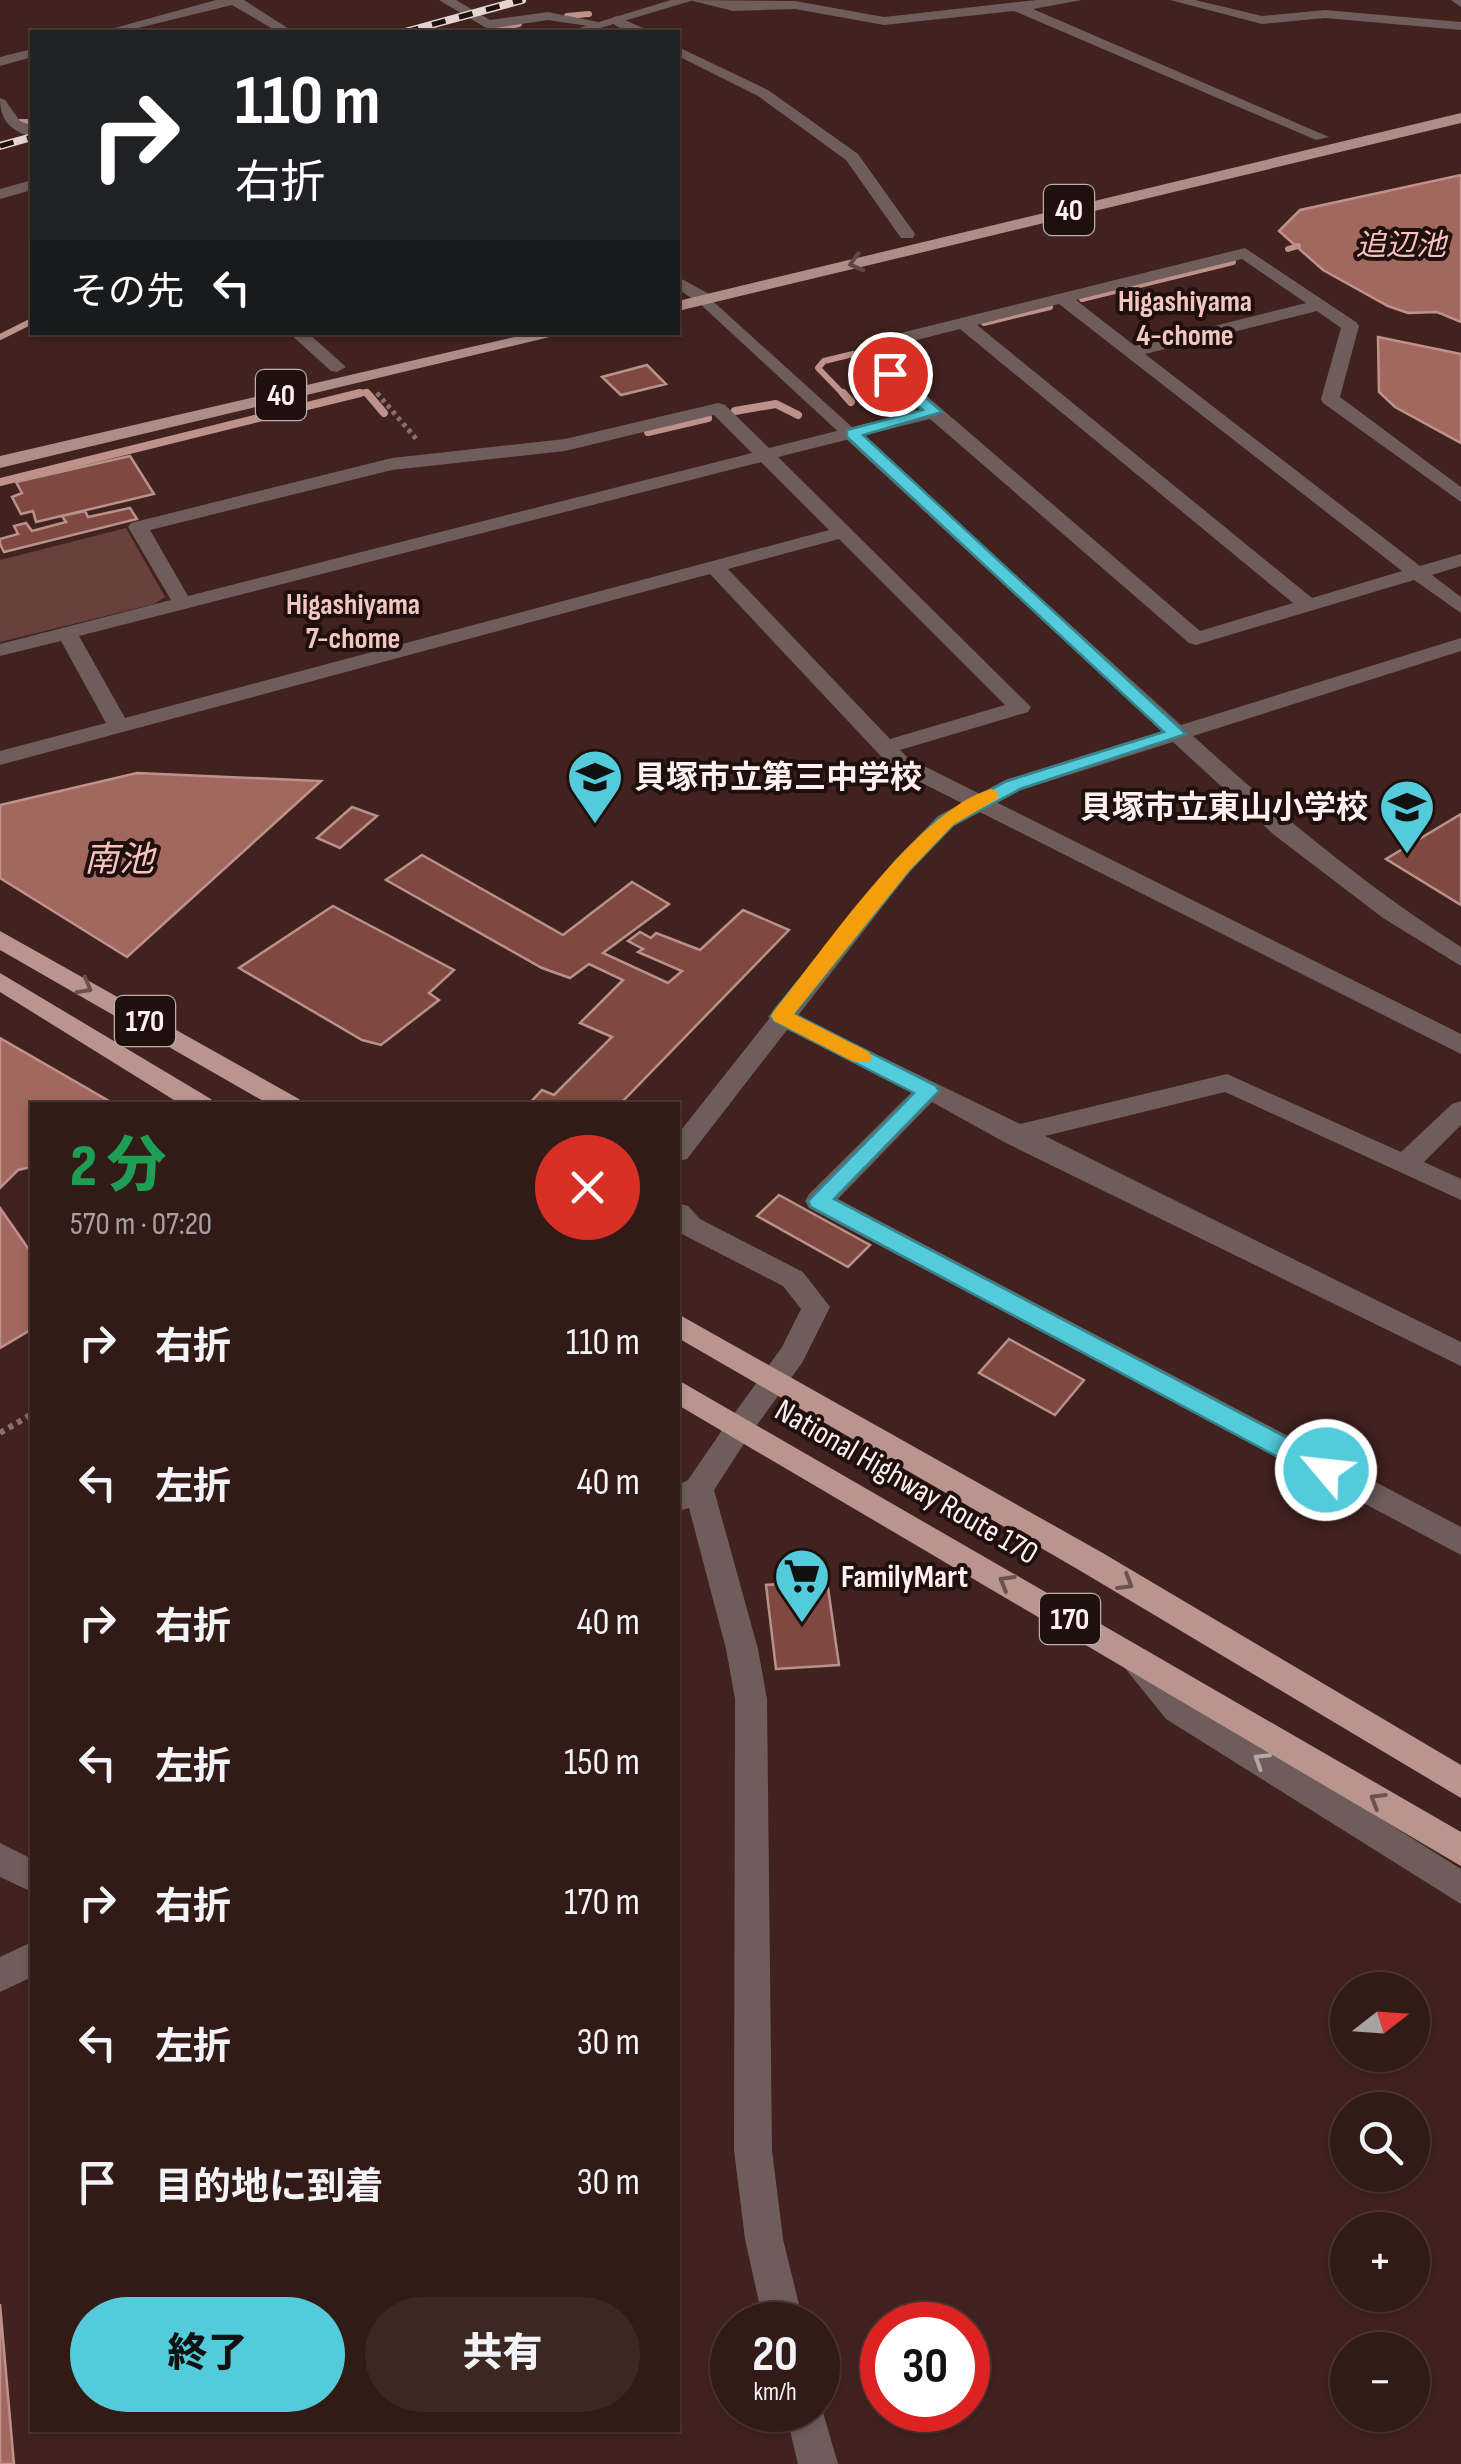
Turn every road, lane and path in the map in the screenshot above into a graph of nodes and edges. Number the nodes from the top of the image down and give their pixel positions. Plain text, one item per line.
1 (152, 0) edge
2 (234, 0) edge
3 (446, 0) edge
4 (687, 0) edge
5 (696, 0) edge
6 (1075, 0) edge
7 (1178, 0) edge
8 (1008, 3) edge
9 (167, 17) junction
10 (608, 22) junction
11 (1461, 26) edge
12 (116, 30) edge
13 (284, 30) edge
14 (580, 30) edge
15 (634, 30) edge
16 (680, 52) edge
17 (30, 53) edge
18 (0, 62) edge
19 (0, 104) edge
20 (1461, 104) edge
21 (1461, 118) edge
22 (30, 131) edge
23 (1321, 137) junction
24 (30, 186) edge
25 (0, 194) edge
26 (906, 234) junction
27 (680, 285) edge
28 (1062, 298) junction
29 (706, 299) junction
30 (1319, 305) junction
31 (680, 306) edge
32 (964, 322) junction
33 (300, 335) edge
34 (471, 335) edge
35 (549, 335) edge
36 (1131, 352) junction
37 (337, 367) junction
38 (381, 398) dead end
39 (934, 412) junction
40 (852, 433) junction
41 (0, 446) edge
42 (766, 455) junction
43 (434, 459) junction
44 (0, 462) edge
45 (1461, 496) edge
46 (843, 532) junction
47 (1461, 560) edge
48 (714, 566) junction
49 (1417, 573) junction
50 (183, 604) junction
51 (1308, 606) junction
52 (1461, 607) edge
53 (67, 633) junction
54 (1461, 644) edge
55 (0, 650) edge
56 (119, 726) junction
57 (1177, 734) junction
58 (883, 748) junction
59 (0, 758) edge
60 (978, 801) junction
61 (0, 938) edge
62 (1461, 958) edge
63 (0, 981) edge
64 (0, 1002) edge
65 (782, 1016) junction
66 (1461, 1044) edge
67 (152, 1076) junction
68 (928, 1091) junction
69 (197, 1102) edge
70 (285, 1102) edge
71 (1461, 1110) edge
72 (1013, 1135) junction
73 (680, 1149) edge
74 (1405, 1164) junction
75 (1461, 1190) edge
76 (680, 1215) edge
77 (680, 1325) edge
78 (1461, 1355) edge
79 (777, 1380) junction
80 (680, 1391) edge
81 (30, 1415) edge
82 (739, 1428) junction
83 (0, 1434) edge
84 (688, 1494) edge
85 (1461, 1542) edge
86 (1127, 1652) junction
87 (1461, 1782) edge
88 (1461, 1850) edge
89 (0, 1859) edge
90 (30, 1875) edge
91 (1461, 1888) edge
92 (30, 1960) edge
93 (0, 1975) edge
94 (779, 2302) edge
95 (810, 2432) edge
96 (818, 2464) edge

1 - 9 street
2 - 9 street
2 - 13 street
3 - 10 street
4 - 10 street
5 - 8 street
6 - 8 street
7 - 11 street
8 - 23 street
9 - 12 street
10 - 14 street
10 - 15 street
16 - 26 street
17 - 18 street
19 - 22 street
20 - 23 main road, 40
21 -> 29 main road, 40
23 - 26 main road, 40
24 - 25 street
26 - 27 main road, 40
27 - 29 street
28 - 30 street
28 - 32 street
28 - 36 street
29 - 31 main road, 40
29 - 40 street
30 - 36 street
30 - 45 street
32 - 39 street
32 - 51 street
33 - 37 street
34 - 37 main road, 40
35 - 44 main road, 40
36 - 49 street
37 - 41 main road, 40
38 - 43 path
39 - 40 street
39 - 51 street
40 - 42 street
40 - 57 street
42 - 43 street
42 - 46 street
42 - 50 street
43 - 50 street
46 - 48 street
46 - 58 street
47 - 49 street
48 - 56 street
48 - 58 street
49 - 51 street
49 - 52 street
50 - 53 street
53 - 55 street
53 - 56 street
54 - 57 street
56 - 59 street
57 - 60 street
57 - 62 street
58 - 60 street
60 - 65 street
60 - 66 street
61 -> 70 highway, 170
63 - 67 highway, 170
64 - 67 highway
65 - 68 street
65 - 73 street
67 - 69 highway, 170
68 - 72 street
68 - 85 street
71 - 74 street
72 - 74 street
72 - 78 street
74 - 75 street
76 - 79 street
77 - 79 highway, National Highway Route 170 / 170
79 - 82 street
79 -> 87 highway, National Highway Route 170 / 170
80 - 82 highway, National Highway Route 170 / 170
81 - 83 path
82 - 84 street
86 -> 82 highway, National Highway Route 170 / 170
84 - 94 street
88 -> 86 highway, National Highway Route 170 / 170
91 -> 86 street
89 - 90 street
92 - 93 street
95 - 96 street

